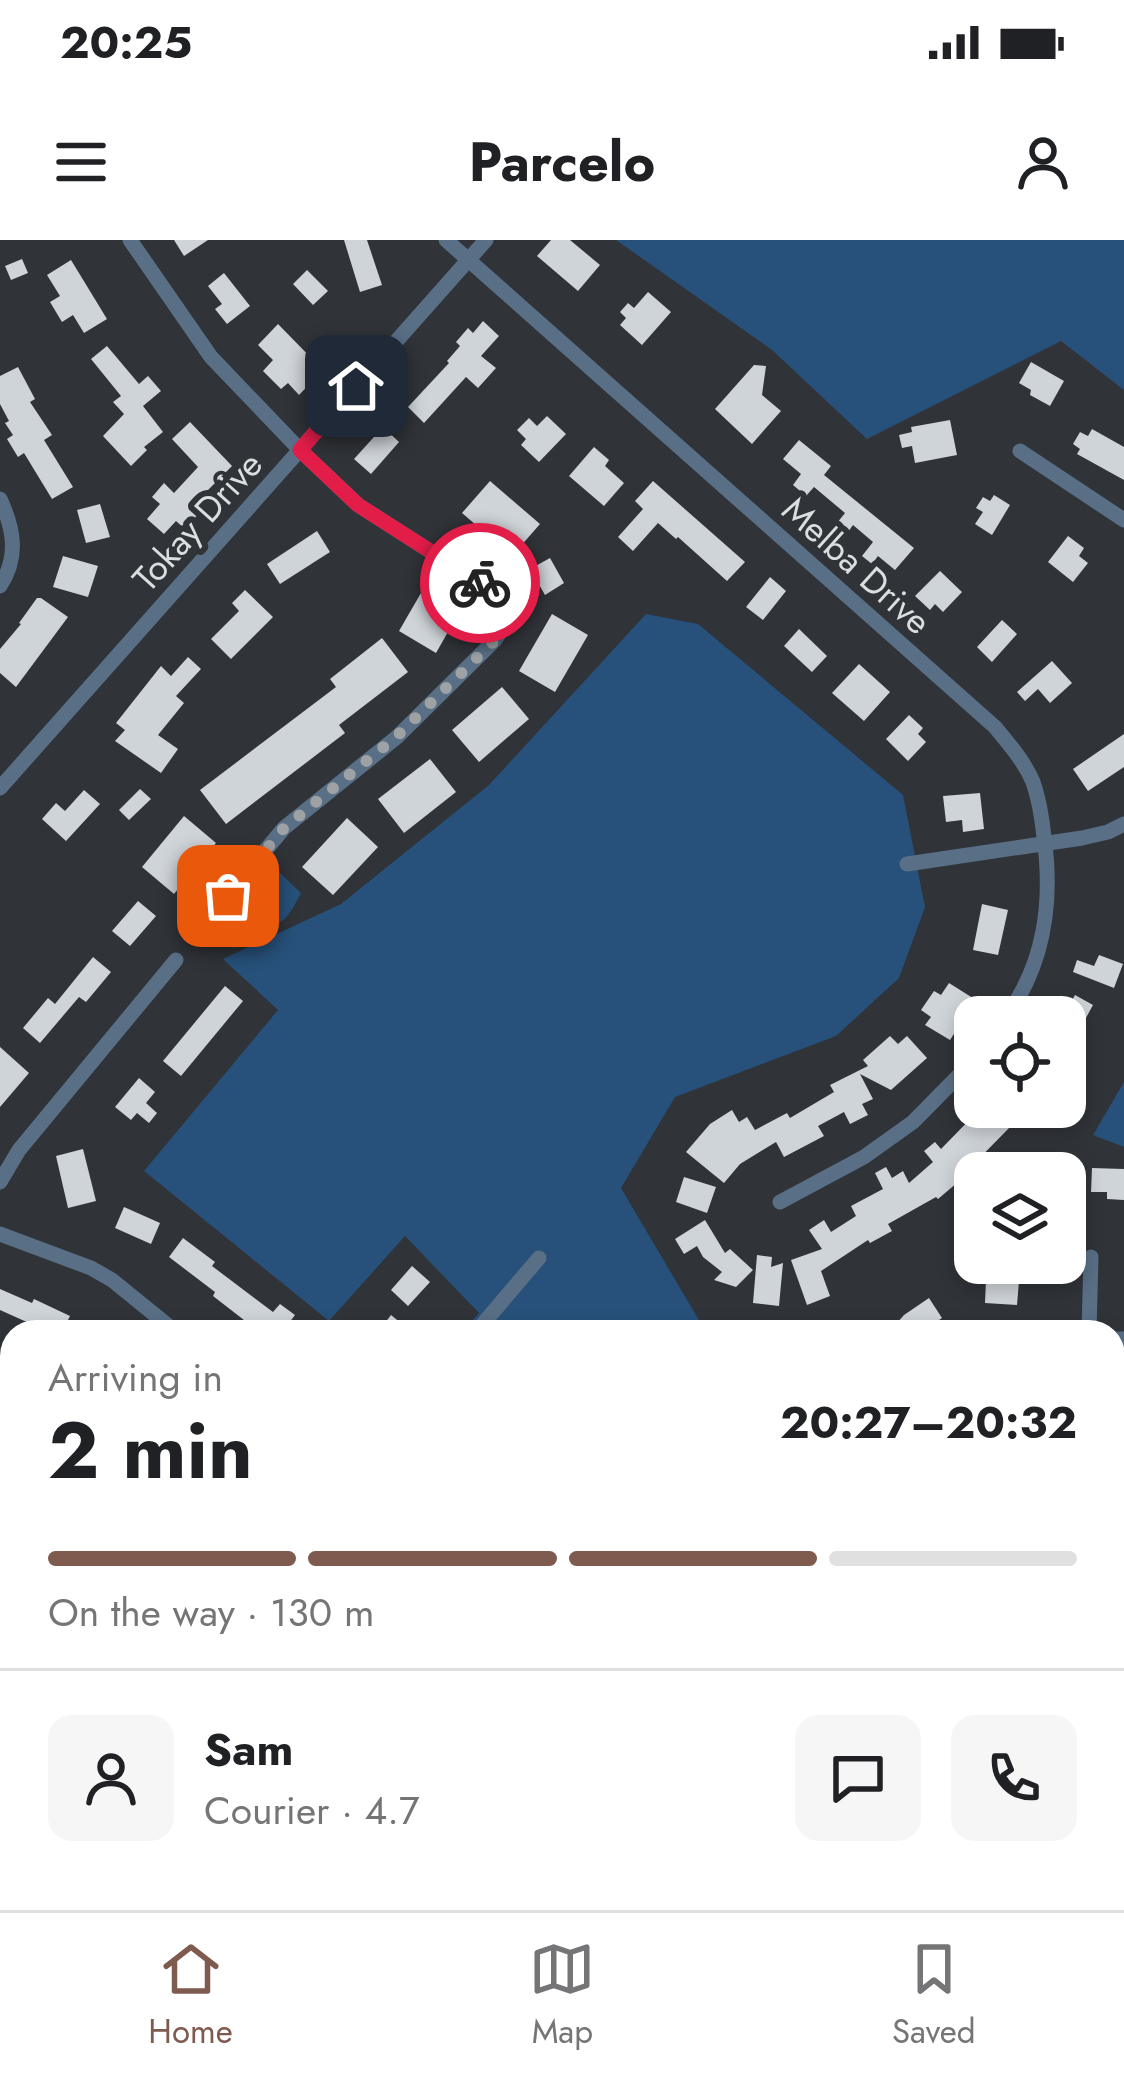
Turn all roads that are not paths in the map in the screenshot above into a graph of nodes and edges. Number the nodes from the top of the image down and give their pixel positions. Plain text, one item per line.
1 (130, 240) edge
2 (446, 240) edge
3 (486, 240) edge
4 (469, 260) junction
5 (300, 450) junction
6 (1020, 452) dead end
7 (0, 499) edge
8 (1124, 520) edge
9 (0, 586) edge
10 (0, 788) edge
11 (1124, 824) edge
12 (1045, 843) junction
13 (907, 864) dead end
14 (200, 929) dead end
15 (176, 960) dead end
16 (1018, 996) edge
17 (954, 1080) edge
18 (0, 1182) edge
19 (779, 1202) dead end
20 (0, 1234) edge
21 (1091, 1256) dead end
22 (538, 1258) dead end
23 (161, 1320) edge
24 (486, 1320) edge
25 (1089, 1320) edge

1 - 5 street
2 - 4 street, Melba Drive
3 - 4 street, Tokay Drive
4 - 5 street, Tokay Drive
4 - 12 street, Melba Drive
5 - 10 street, Tokay Drive
5 - 14 street
6 - 8 street
7 - 9 street
11 - 12 street
12 - 13 street
12 - 16 street, Melba Drive
15 - 18 street
17 - 19 street
20 - 23 street
21 - 25 street
22 - 24 street

